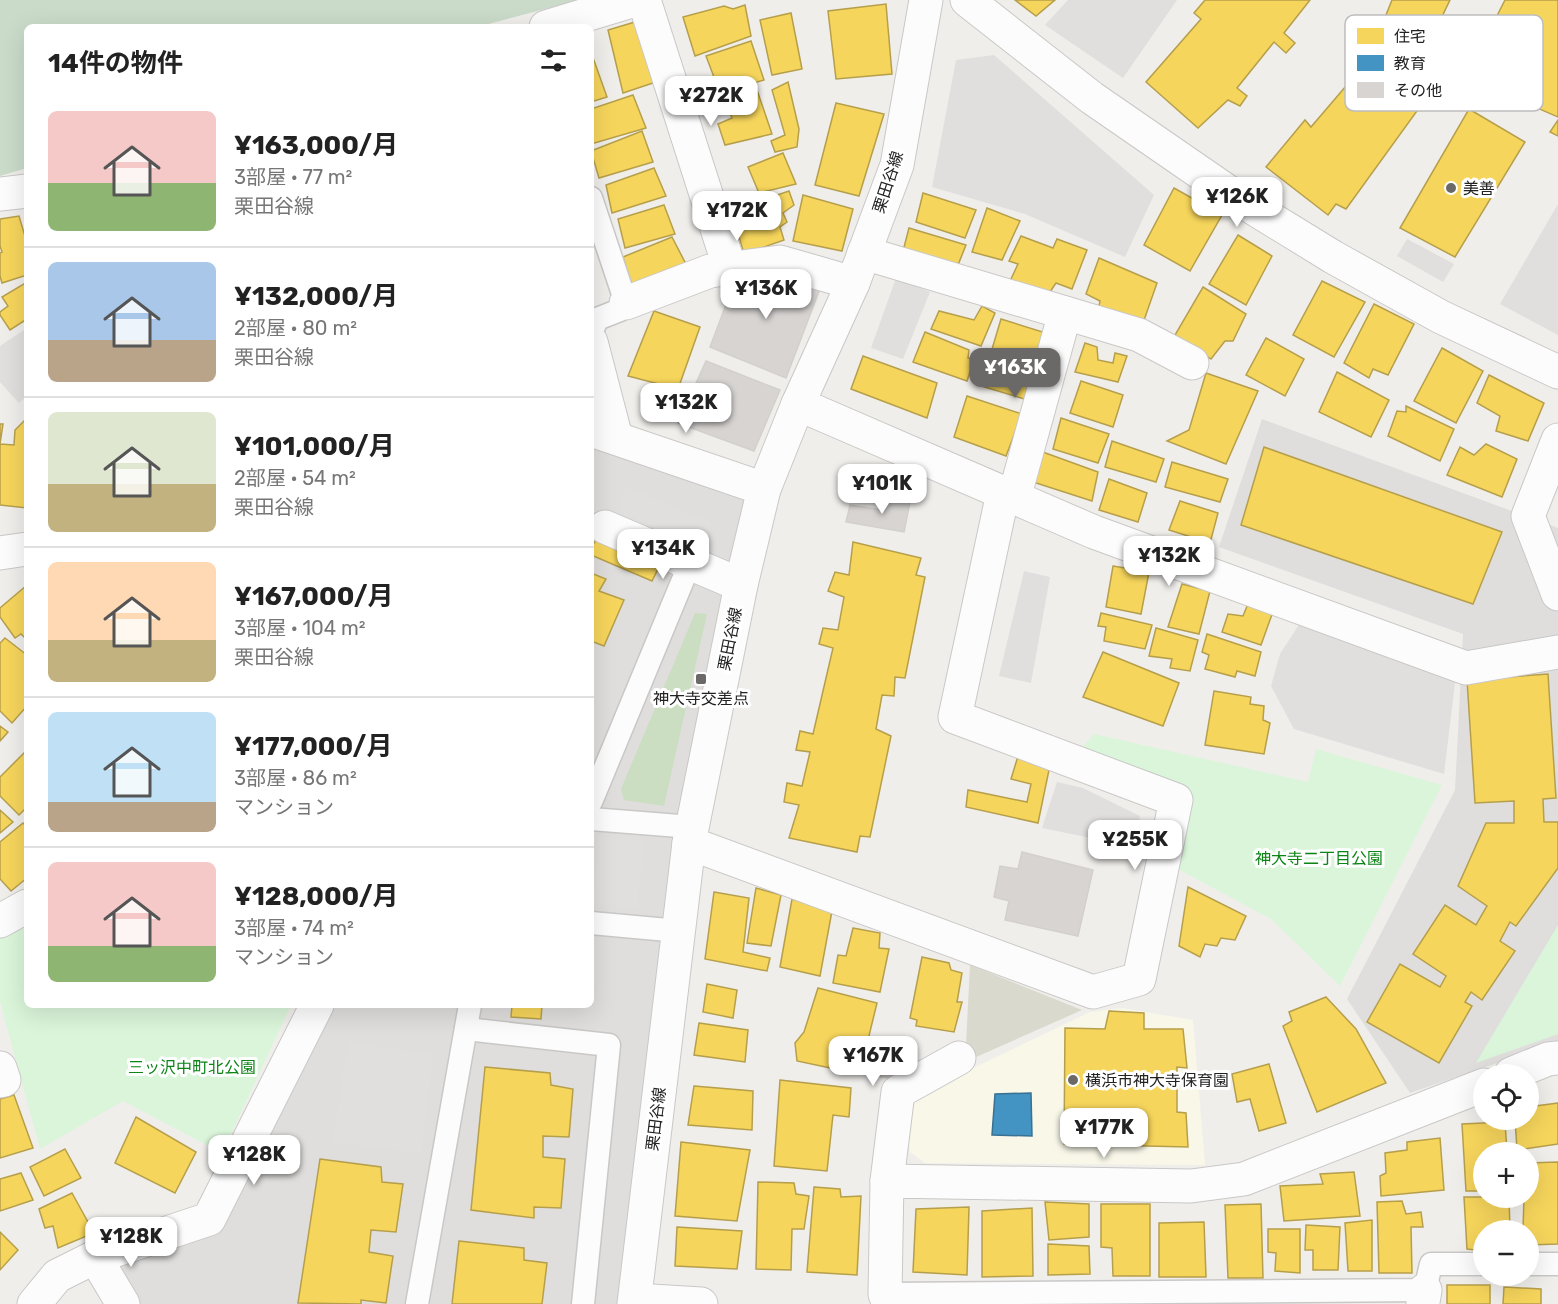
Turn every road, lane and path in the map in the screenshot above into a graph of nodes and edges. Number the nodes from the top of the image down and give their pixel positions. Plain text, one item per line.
1 (635, 0) edge
2 (644, 0) edge
3 (926, 0) edge
4 (967, 0) edge
5 (556, 24) edge
6 (24, 191) edge
7 (0, 194) edge
8 (594, 207) edge
9 (858, 268) junction
10 (730, 269) junction
11 (626, 303) junction
12 (1065, 313) junction
13 (594, 326) edge
14 (1192, 363) dead end
15 (594, 365) edge
16 (1558, 372) edge
17 (798, 404) junction
18 (603, 434) edge
19 (1558, 440) edge
20 (764, 489) junction
21 (1009, 495) junction
22 (605, 527) dead end
23 (24, 549) edge
24 (0, 553) edge
25 (690, 563) junction
26 (741, 585) junction
27 (1558, 594) edge
28 (1558, 652) edge
29 (594, 795) edge
30 (594, 819) edge
31 (691, 835) junction
32 (24, 908) edge
33 (0, 921) edge
34 (594, 923) edge
35 (679, 931) junction
36 (315, 1008) edge
37 (470, 1008) edge
38 (466, 1029) junction
39 (959, 1058) dead end
40 (1558, 1058) edge
41 (1535, 1064) edge
42 (0, 1068) edge
43 (0, 1081) edge
44 (1473, 1089) edge
45 (887, 1181) junction
46 (95, 1257) junction
47 (1473, 1264) edge
48 (1539, 1264) edge
49 (1558, 1264) edge
50 (887, 1299) edge
51 (635, 1302) edge
52 (34, 1304) edge
53 (123, 1304) edge
54 (417, 1304) edge
55 (583, 1304) edge
56 (701, 1304) edge

1 - 5 street
2 - 10 street
3 - 9 street, 栗田谷線
4 - 16 street
6 - 7 street
8 - 11 lane
9 - 10 street
9 - 12 street
9 - 17 street, 栗田谷線
10 - 11 street
11 - 13 lane
12 - 14 street
12 - 21 street
15 - 18 street
17 - 20 street, 栗田谷線
17 - 21 street
18 - 20 street
19 - 27 street
20 - 26 street, 栗田谷線
21 - 28 street
21 - 31 street
22 - 25 street
23 - 24 street
25 - 26 street
25 - 29 lane
26 - 31 street, 栗田谷線
30 - 31 lane
31 - 35 street, 栗田谷線
32 - 33 street
34 - 35 lane
35 - 51 street, 栗田谷線
36 - 46 street
37 - 38 lane
38 - 54 lane
38 - 55 lane
39 - 45 street
40 - 41 street
42 - 43 street
44 - 45 street
45 - 50 street
46 - 52 street
46 - 53 street
47 - 50 lane
48 - 49 lane
51 - 56 street

